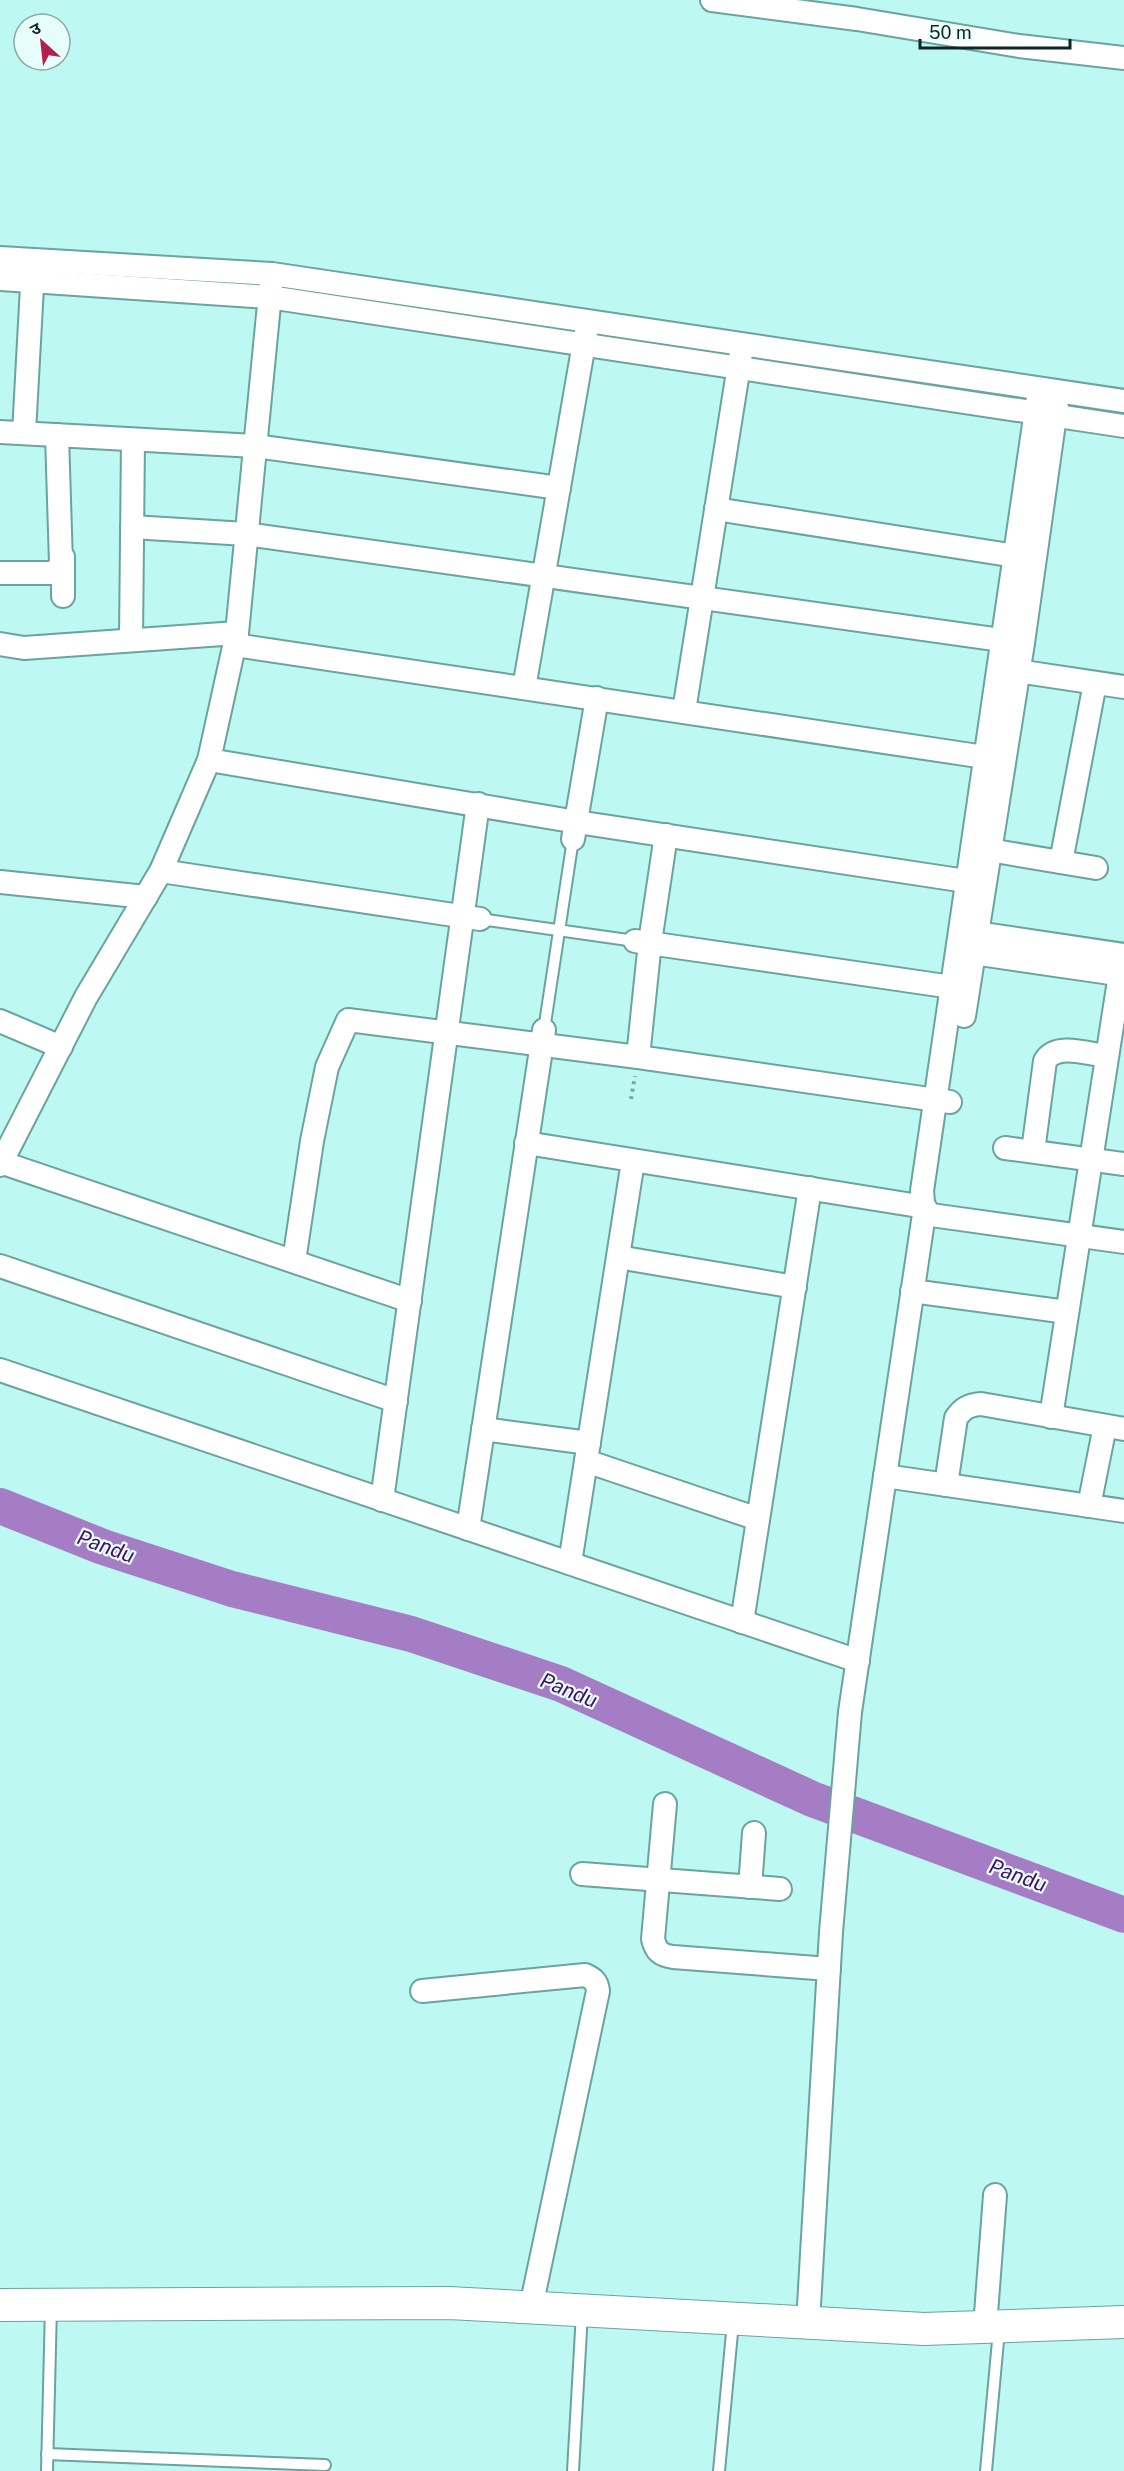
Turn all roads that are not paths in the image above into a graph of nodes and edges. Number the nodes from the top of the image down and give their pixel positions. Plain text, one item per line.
1 (712, 0) edge
2 (1124, 58) edge
3 (0, 258) edge
4 (33, 271) junction
5 (272, 274) junction
6 (0, 279) edge
7 (269, 297) junction
8 (438, 299) junction
9 (588, 321) junction
10 (434, 322) junction
11 (584, 345) junction
12 (742, 345) junction
13 (884, 367) junction
14 (739, 368) junction
15 (880, 389) junction
16 (1049, 391) junction
17 (1124, 402) edge
18 (1045, 415) junction
19 (1124, 426) edge
20 (0, 432) edge
21 (24, 433) junction
22 (57, 435) junction
23 (133, 440) junction
24 (255, 446) junction
25 (559, 488) junction
26 (716, 509) junction
27 (132, 527) junction
28 (246, 534) junction
29 (63, 557) junction
30 (1025, 557) junction
31 (0, 573) edge
32 (543, 576) junction
33 (63, 596) dead end
34 (702, 599) junction
35 (236, 639) junction
36 (132, 640) junction
37 (1013, 642) junction
38 (0, 644) edge
39 (1017, 671) junction
40 (1095, 682) junction
41 (1124, 687) edge
42 (524, 688) junction
43 (597, 699) junction
44 (684, 711) junction
45 (994, 759) junction
46 (209, 760) junction
47 (478, 804) junction
48 (575, 830) junction
49 (666, 835) junction
50 (989, 850) junction
51 (1061, 862) junction
52 (1096, 868) dead end
53 (161, 871) junction
54 (0, 882) edge
55 (975, 883) junction
56 (146, 897) junction
57 (471, 918) junction
58 (559, 930) junction
59 (643, 942) junction
60 (970, 943) junction
61 (1123, 965) edge
62 (952, 987) junction
63 (0, 1021) edge
64 (446, 1034) junction
65 (543, 1038) junction
66 (61, 1047) junction
67 (1106, 1056) junction
68 (638, 1057) junction
69 (943, 1101) junction
70 (526, 1143) junction
71 (1005, 1148) dead end
72 (1033, 1151) junction
73 (1091, 1158) junction
74 (633, 1161) junction
75 (1, 1163) edge
76 (1124, 1164) edge
77 (810, 1188) junction
78 (924, 1210) junction
79 (1079, 1236) junction
80 (1124, 1242) edge
81 (618, 1257) junction
82 (294, 1261) junction
83 (0, 1266) edge
84 (795, 1287) junction
85 (912, 1292) junction
86 (410, 1301) junction
87 (1067, 1312) junction
88 (0, 1370) edge
89 (396, 1401) junction
90 (1051, 1417) junction
91 (1114, 1427) edge
92 (483, 1429) junction
93 (587, 1452) junction
94 (885, 1476) junction
95 (946, 1485) junction
96 (382, 1500) junction
97 (1089, 1506) junction
98 (1124, 1511) edge
99 (758, 1519) junction
100 (468, 1529) junction
101 (570, 1563) junction
102 (742, 1622) junction
103 (858, 1661) junction
104 (665, 1804) dead end
105 (754, 1833) dead end
106 (582, 1874) dead end
107 (658, 1880) junction
108 (750, 1887) junction
109 (780, 1889) dead end
110 (829, 1968) junction
111 (422, 1991) dead end
112 (995, 2195) dead end
113 (51, 2304) junction
114 (0, 2305) edge
115 (531, 2307) junction
116 (582, 2309) junction
117 (734, 2317) junction
118 (808, 2322) junction
119 (1124, 2322) edge
120 (992, 2327) junction
121 (47, 2454) junction
122 (325, 2465) dead end
123 (47, 2471) edge
124 (573, 2471) edge
125 (719, 2471) edge
126 (986, 2471) edge

1 - 2 street
3 - 4 street
4 - 5 street
4 - 6 street
4 - 7 street
4 - 21 street
5 - 7 street
5 - 8 street
7 - 10 street
7 - 24 street
8 - 9 street
8 - 10 street
9 - 11 street
9 - 12 street
10 - 11 street
11 - 14 street
11 - 25 street
12 - 13 street
12 - 14 street
13 - 15 street
13 - 16 street
14 - 15 street
14 - 26 street
15 - 18 street
16 - 17 street
16 - 18 street
18 - 19 street
18 - 30 street
20 - 21 street
21 - 22 street
22 - 23 street
22 - 29 street
23 - 24 street
23 - 27 street
24 - 25 street
24 - 28 street
25 - 32 street
26 - 30 street
26 - 34 street
27 - 28 street
27 - 36 street
28 - 32 street
28 - 35 street
29 - 31 street
29 - 33 street
30 - 37 street
32 - 34 street
32 - 42 street
34 - 37 street
34 - 44 street
35 - 36 street
35 - 42 street
35 - 46 street
36 - 38 street
37 - 39 street
37 - 45 street
39 - 40 street
39 - 45 street
40 - 41 street
40 - 51 street
42 - 43 street
43 - 44 street
43 - 48 street
44 - 45 street
45 - 50 street
45 - 55 street
46 - 47 street
46 - 53 street
47 - 48 street
47 - 57 street
48 - 49 street
48 - 58 lane
49 - 55 street
49 - 59 street
50 - 51 street
50 - 55 street
51 - 52 street
53 - 56 street
53 - 57 street
54 - 56 street
55 - 60 street
56 - 66 street
57 - 58 lane
57 - 64 street
58 - 59 lane
58 - 65 lane
59 - 62 street
59 - 68 street
60 - 61 street
60 - 62 street
60 - 69 street
61 - 67 street
62 - 69 street
63 - 66 street
64 - 65 street
64 - 82 street
64 - 86 street
65 - 68 street
65 - 70 street
66 - 75 street
67 - 72 street
67 - 73 street
68 - 69 street
69 - 78 street
70 - 74 street
70 - 92 street
71 - 72 street
72 - 73 street
73 - 76 street
73 - 79 street
74 - 77 street
74 - 81 street
75 - 82 street
77 - 78 street
77 - 84 street
78 - 79 street
78 - 85 street
79 - 80 street
79 - 87 street
81 - 84 street
81 - 93 street
82 - 86 street
83 - 89 street
84 - 99 street
85 - 87 street
85 - 94 street
86 - 89 street
87 - 90 street
88 - 96 street
89 - 96 street
90 - 91 street
90 - 95 street
91 - 97 street
92 - 93 street
92 - 100 street
93 - 99 street
93 - 101 street
94 - 95 street
94 - 103 street
95 - 97 street
96 - 100 street
97 - 98 street
99 - 102 street
100 - 101 street
101 - 102 street
102 - 103 street
103 - 110 street
104 - 107 street
105 - 108 street
106 - 107 street
107 - 108 street
107 - 110 street
108 - 109 street
110 - 118 street
111 - 115 street
112 - 120 street
113 - 114 street
113 - 115 street
113 - 121 lane
115 - 116 street
116 - 117 street
116 - 124 lane
117 - 118 street
117 - 125 lane
118 - 120 street
119 - 120 street
120 - 126 lane
121 - 122 lane
121 - 123 lane

